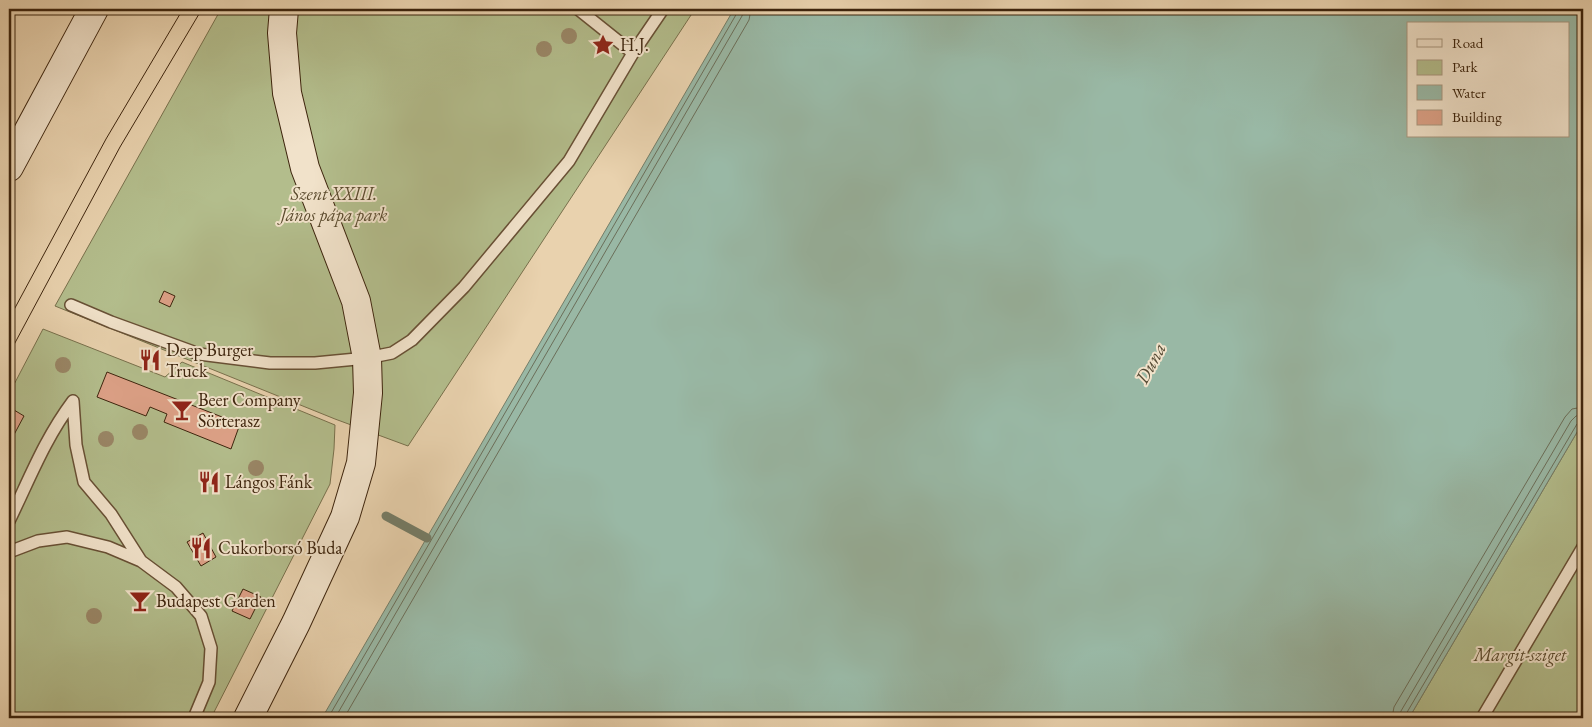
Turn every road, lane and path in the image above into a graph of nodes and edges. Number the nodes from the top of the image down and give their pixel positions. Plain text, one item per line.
1 (94, 9) edge
2 (284, 9) edge
3 (578, 9) edge
4 (663, 9) edge
5 (633, 53) junction
6 (9, 167) edge
7 (71, 305) dead end
8 (367, 358) junction
9 (9, 521) edge
10 (1583, 547) edge
11 (9, 552) edge
12 (142, 561) junction
13 (194, 718) edge
14 (248, 718) edge
15 (1482, 718) edge

1 - 6 main road
2 - 8 main road
3 - 5 lane
4 - 5 lane
5 - 8 lane
7 - 8 lane
8 - 14 main road
9 - 12 lane
10 - 15 lane
11 - 12 lane
12 - 13 lane

